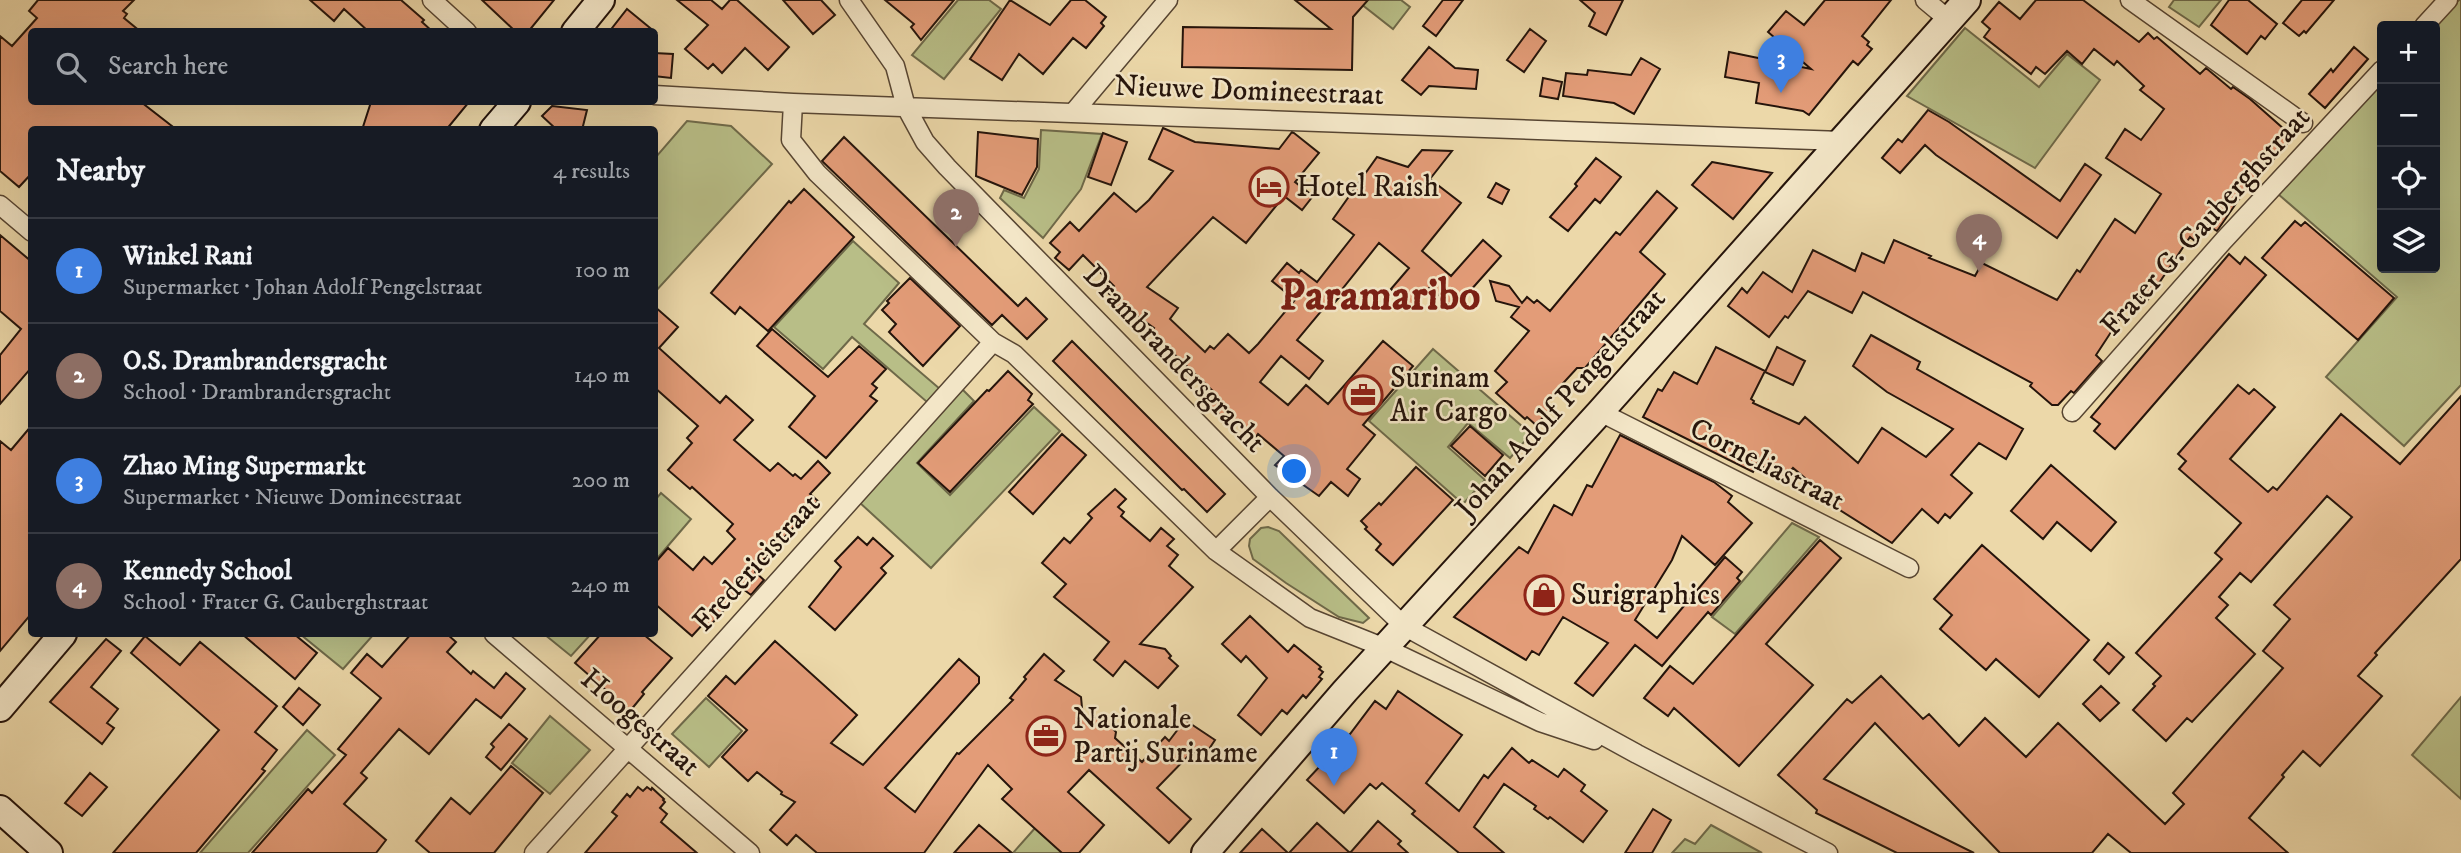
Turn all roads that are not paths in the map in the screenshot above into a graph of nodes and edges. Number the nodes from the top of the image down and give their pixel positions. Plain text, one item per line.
1 (432, 0) edge
2 (601, 0) edge
3 (1168, 0) edge
4 (1925, 0) edge
5 (1967, 0) edge
6 (2130, 0) edge
7 (2448, 0) edge
8 (860, 4) edge
9 (1948, 20) junction
10 (2429, 21) edge
11 (463, 28) edge
12 (578, 28) edge
13 (2377, 76) edge
14 (658, 94) edge
15 (793, 103) junction
16 (514, 105) edge
17 (906, 107) junction
18 (1073, 113) junction
19 (2303, 123) dead end
20 (496, 126) edge
21 (1842, 141) junction
22 (0, 205) edge
23 (28, 229) edge
24 (993, 342) junction
25 (1600, 412) junction
26 (2072, 412) dead end
27 (1270, 497) junction
28 (1216, 551) junction
29 (1909, 568) dead end
30 (1404, 626) junction
31 (60, 637) edge
32 (497, 637) edge
33 (1385, 648) junction
34 (0, 708) edge
35 (627, 750) junction
36 (1637, 754) junction
37 (0, 808) edge
38 (49, 853) edge
39 (534, 853) edge
40 (750, 853) edge
41 (1205, 853) edge
42 (1828, 853) edge

1 - 11 street
2 - 12 main road
3 - 18 street
4 - 9 street
5 - 9 main road, Johan Adolf Pengelstraat
6 - 19 street
7 - 10 street
8 - 17 street, Drambrandersgracht
9 - 21 main road, Johan Adolf Pengelstraat
13 - 26 street, Frater G. Cauberghstraat
14 - 15 street, Nieuwe Domineestraat
15 - 17 street, Nieuwe Domineestraat
15 - 24 street, Drambrandersgracht
16 - 20 main road
17 - 18 street, Nieuwe Domineestraat
17 - 27 street, Drambrandersgracht
18 - 21 street, Nieuwe Domineestraat
21 - 25 main road, Johan Adolf Pengelstraat
22 - 23 street
24 - 28 street, Drambrandersgracht
24 - 35 street, Fredericistraat
25 - 29 street, Corneliastraat
25 - 30 main road, Johan Adolf Pengelstraat
27 - 28 street
27 - 30 street, Drambrandersgracht
28 - 33 street, Drambrandersgracht
30 - 33 main road, Johan Adolf Pengelstraat
30 - 36 street, Drambrandersgracht
31 - 34 main road
32 - 35 street, Hoogestraat
33 - 36 street, Drambrandersgracht
33 - 41 main road, Johan Adolf Pengelstraat
35 - 39 street, Fredericistraat
35 - 40 street, Hoogestraat
36 - 42 street, Drambrandersgracht
37 - 38 main road

